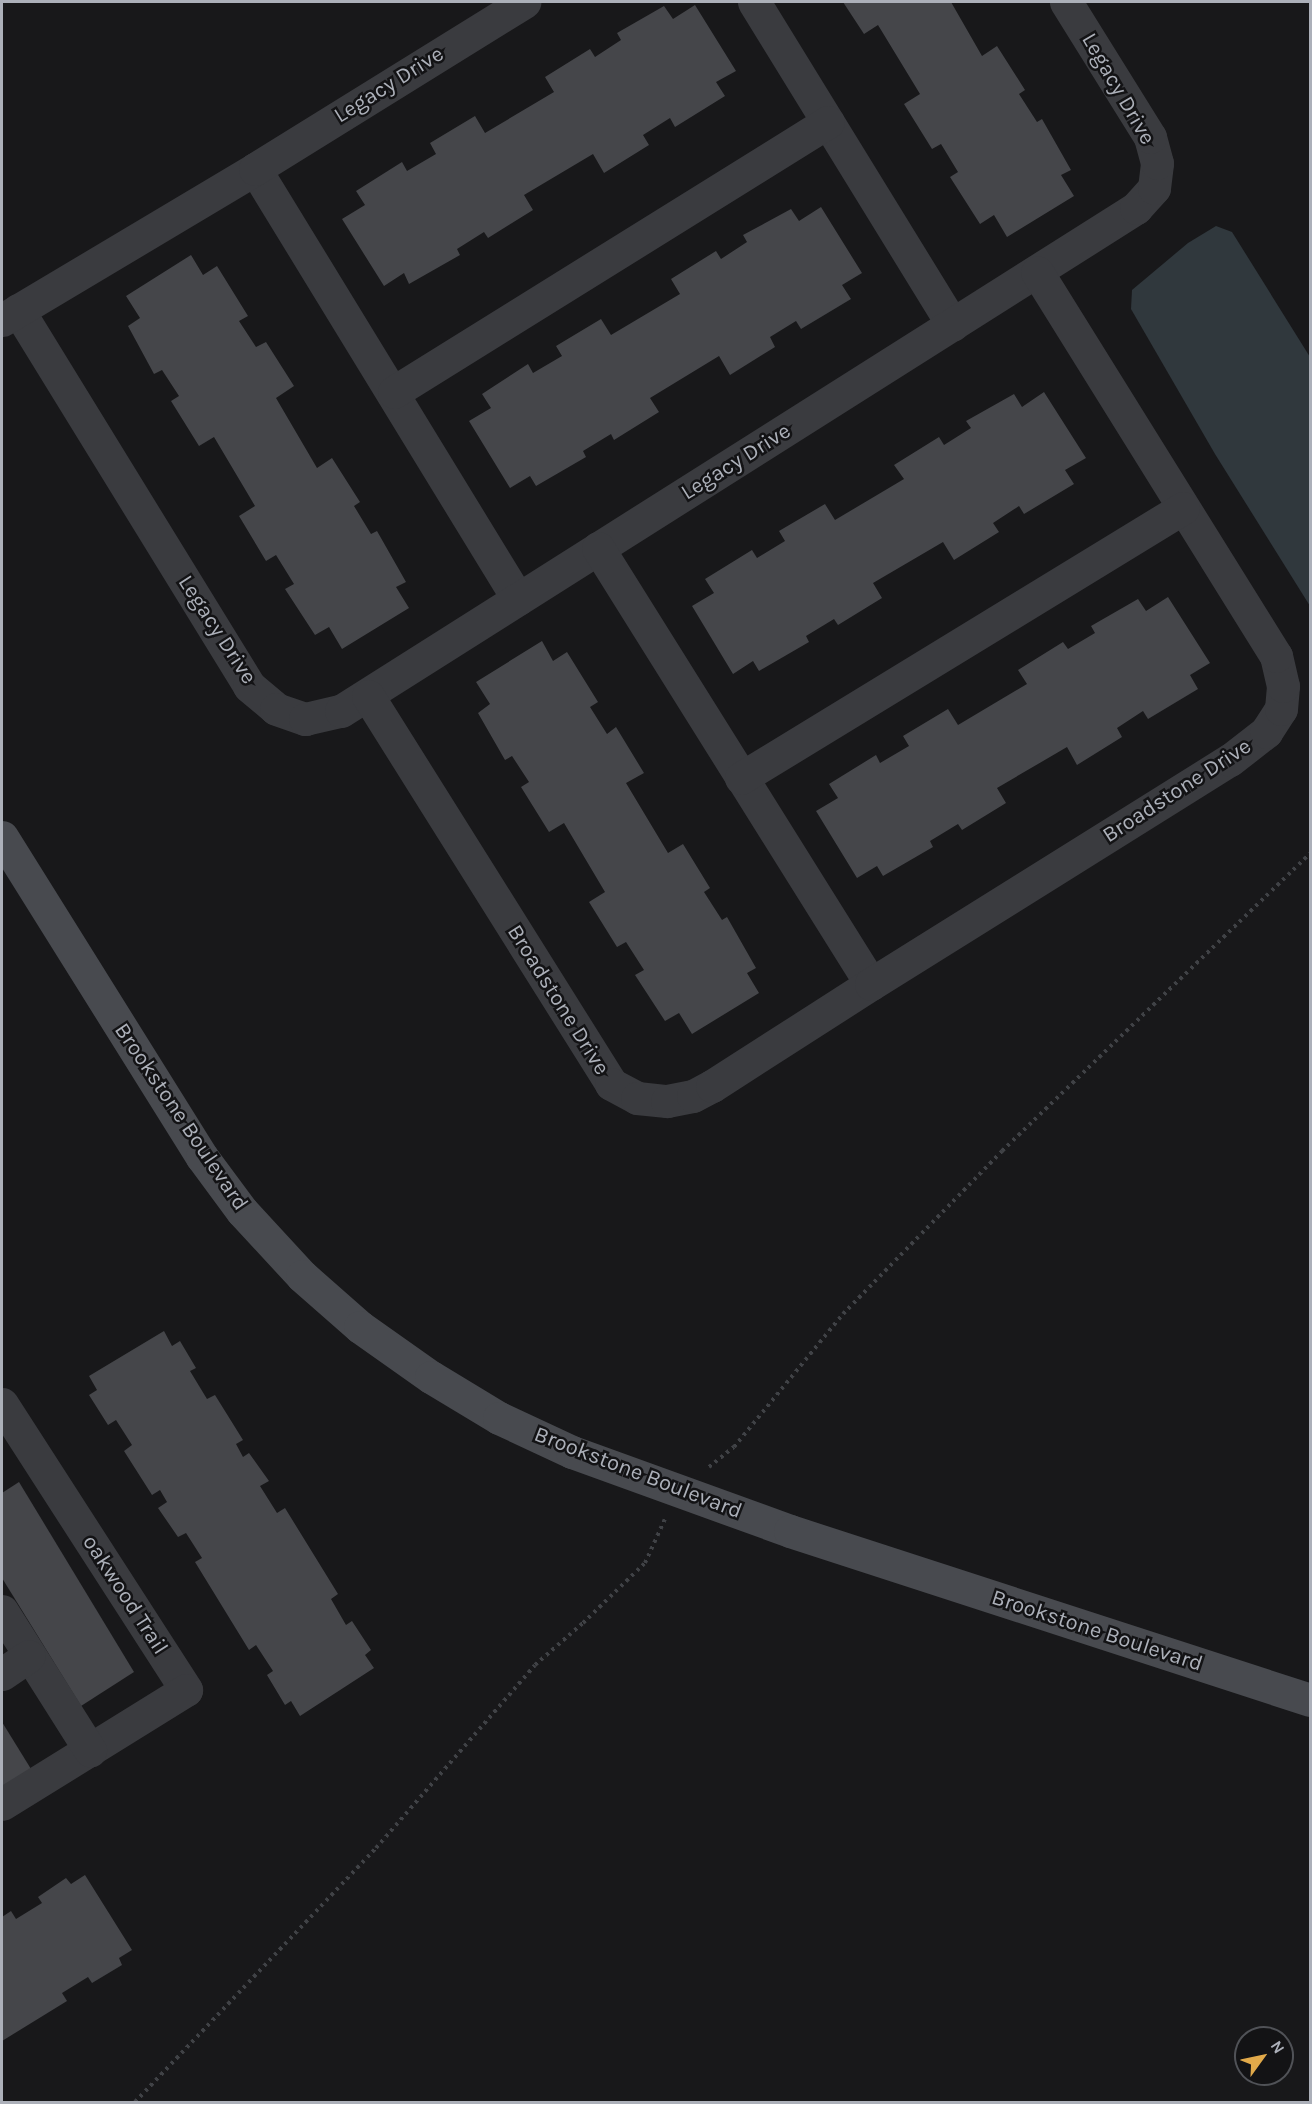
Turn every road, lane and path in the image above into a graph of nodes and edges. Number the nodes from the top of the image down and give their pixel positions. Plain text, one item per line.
1 (524, 2) edge
2 (754, 2) edge
3 (1066, 2) edge
4 (828, 122) junction
5 (255, 169) junction
6 (1037, 272) junction
7 (10, 315) edge
8 (953, 325) junction
9 (394, 392) junction
10 (1183, 508) junction
11 (598, 548) junction
12 (518, 599) junction
13 (368, 696) junction
14 (741, 778) junction
15 (2, 837) edge
16 (1311, 854) edge
17 (871, 984) junction
18 (2, 1404) edge
19 (678, 1490) junction
20 (2, 1611) edge
21 (29, 1656) junction
22 (2, 1674) edge
23 (1311, 1700) edge
24 (90, 1750) junction
25 (2, 1804) edge
26 (135, 2103) edge

1 - 5 street, Legacy Drive
2 - 4 street
3 - 6 street, Legacy Drive
4 - 8 street
4 - 9 street
5 - 7 street, Legacy Drive
5 - 9 street
6 - 8 street, Legacy Drive
6 - 10 street, Broadstone Drive
7 - 13 street, Legacy Drive
8 - 11 street, Legacy Drive
9 - 12 street
10 - 14 street
10 - 17 street, Broadstone Drive
11 - 12 street, Legacy Drive
11 - 14 street
12 - 13 street, Legacy Drive
13 - 17 street, Broadstone Drive
14 - 17 street
15 - 19 street, Brookstone Boulevard
16 - 19 path
18 - 24 street, oakwood Trail
19 - 23 street, Brookstone Boulevard
19 - 26 path
20 - 21 street
21 - 22 street
21 - 24 street
24 - 25 street, oakwood Trail

